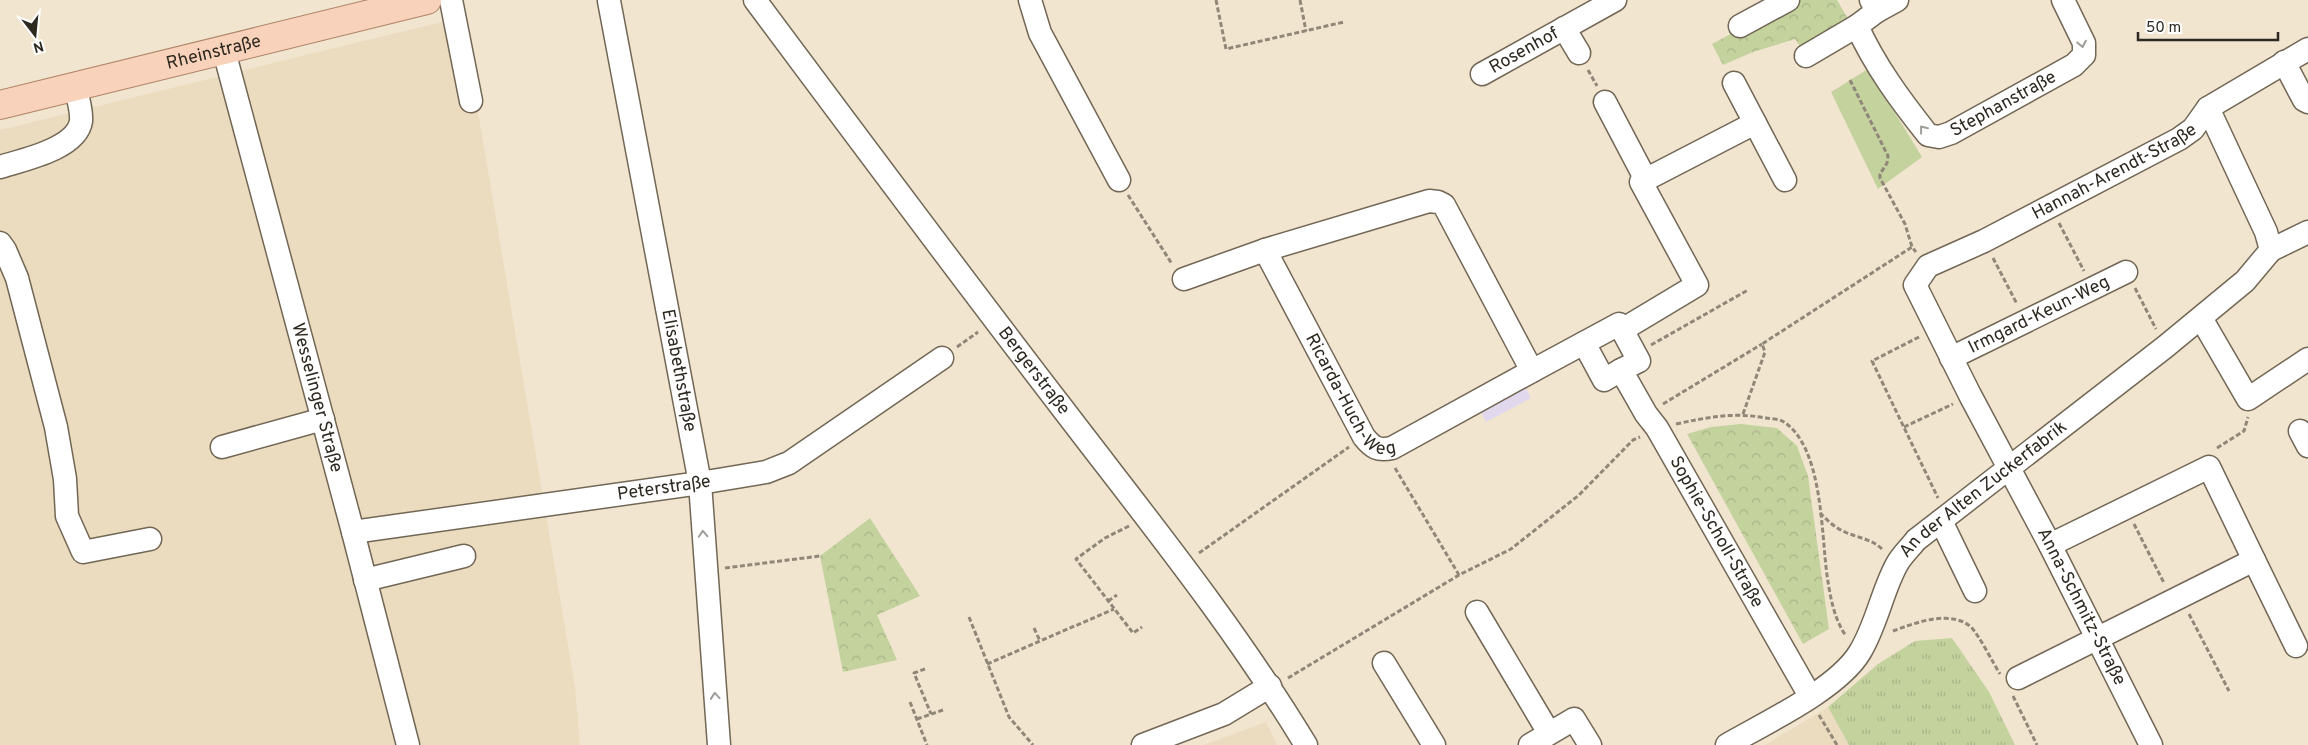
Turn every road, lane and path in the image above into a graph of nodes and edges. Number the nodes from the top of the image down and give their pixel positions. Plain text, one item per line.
1 (427, 0) edge
2 (451, 0) edge
3 (755, 0) edge
4 (1030, 0) edge
5 (1216, 0) edge
6 (1300, 0) edge
7 (1615, 0) edge
8 (1788, 0) edge
9 (1897, 0) edge
10 (2063, 0) edge
11 (609, 1) edge
12 (1874, 6) edge
13 (1344, 22) dead end
14 (1740, 26) dead end
15 (1857, 26) junction
16 (1564, 28) junction
17 (1306, 30) junction
18 (2308, 49) edge
19 (224, 51) junction
20 (1579, 53) joint
21 (1806, 56) dead end
22 (2284, 62) junction
23 (1482, 74) dead end
24 (1850, 80) dead end
25 (1734, 83) dead end
26 (75, 87) junction
27 (471, 101) dead end
28 (1605, 102) joint
29 (2308, 102) edge
30 (0, 105) edge
31 (2208, 108) junction
32 (1755, 123) junction
33 (0, 167) edge
34 (1119, 180) joint
35 (1646, 180) junction
36 (1785, 180) dead end
37 (2051, 207) junction
38 (2308, 232) edge
39 (1984, 241) junction
40 (0, 243) edge
41 (1912, 247) junction
42 (1265, 250) junction
43 (2271, 250) junction
44 (1928, 266) junction
45 (2126, 272) joint
46 (1184, 279) joint
47 (2093, 289) junction
48 (1748, 290) dead end
49 (2201, 318) junction
50 (996, 321) junction
51 (2026, 322) junction
52 (1937, 329) junction
53 (1622, 330) junction
54 (1584, 343) junction
55 (1762, 344) junction
56 (2165, 347) junction
57 (942, 358) joint
58 (1951, 358) junction
59 (2308, 358) edge
60 (1628, 362) junction
61 (1532, 371) junction
62 (1970, 395) junction
63 (2248, 399) junction
64 (1743, 414) junction
65 (323, 419) junction
66 (1651, 421) junction
67 (1904, 427) junction
68 (1373, 444) junction
69 (222, 447) dead end
70 (2209, 467) junction
71 (2009, 468) junction
72 (700, 483) junction
73 (2126, 508) junction
74 (1819, 512) junction
75 (1148, 517) junction
76 (1944, 518) junction
77 (353, 532) junction
78 (150, 539) dead end
79 (2050, 545) junction
80 (464, 556) dead end
81 (820, 556) dead end
82 (2254, 560) junction
83 (1897, 564) junction
84 (1184, 565) junction
85 (705, 571) junction
86 (1459, 575) junction
87 (365, 580) junction
88 (1975, 591) dead end
89 (1117, 594) dead end
90 (2176, 598) junction
91 (1108, 601) junction
92 (1114, 610) junction
93 (1476, 612) dead end
94 (969, 617) dead end
95 (1142, 627) dead end
96 (1034, 628) dead end
97 (1889, 633) dead end
98 (2096, 639) junction
99 (1040, 641) junction
100 (2296, 646) dead end
101 (1859, 653) junction
102 (1384, 663) dead end
103 (987, 664) junction
104 (925, 669) dead end
105 (2011, 683) junction
106 (1270, 686) junction
107 (2229, 691) dead end
108 (1810, 696) junction
109 (910, 702) dead end
110 (942, 710) dead end
111 (931, 714) junction
112 (917, 719) junction
113 (1549, 733) junction
114 (408, 745) edge
115 (719, 745) edge
116 (928, 745) edge
117 (1033, 745) edge
118 (1143, 745) edge
119 (1306, 745) edge
120 (1434, 745) edge
121 (1530, 745) edge
122 (1590, 745) edge
123 (1727, 745) edge
124 (1837, 745) edge
125 (2037, 745) edge
126 (2151, 745) edge

1 - 19 main road, Rheinstraße
2 - 27 street
3 - 50 street, Bergerstraße
4 - 34 street
5 - 17 path
6 - 17 path
7 - 16 street, Rosenhof
8 - 14 street
9 - 12 street
10 -> 15 street, Stephanstraße
11 - 72 street, Elisabethstraße
12 - 15 street
13 - 17 path
15 - 21 street
16 - 20 street, Rosenhof
16 - 23 street, Rosenhof
18 - 22 street, Hannah-Arendt-Straße
19 - 26 main road, Rheinstraße
19 - 65 street, Wesselinger Straße
20 - 28 path
22 - 29 street
22 - 31 street, Hannah-Arendt-Straße
24 - 41 path
25 - 32 street
26 - 30 main road, Rheinstraße
26 - 33 street
28 - 35 street
31 - 37 street, Hannah-Arendt-Straße
31 - 43 street
32 - 35 street
32 - 36 street
34 - 46 path
35 - 53 street
37 - 39 street, Hannah-Arendt-Straße
37 - 47 path
38 - 43 street
39 - 44 street, Hannah-Arendt-Straße
39 - 51 path
40 - 78 street
41 - 44 path
41 - 55 path
42 - 46 street
42 - 61 street
42 - 68 street, Ricarda-Huch-Weg
43 - 49 street, An der Alten Zuckerfabrik
44 - 52 street, Irmgard-Keun-Weg
45 - 47 street, Irmgard-Keun-Weg
45 - 56 path
47 - 51 street, Irmgard-Keun-Weg
48 - 60 path
49 - 56 street, An der Alten Zuckerfabrik
49 - 63 street
50 - 57 path
50 - 75 street, Bergerstraße
51 - 58 street, Irmgard-Keun-Weg
52 - 58 street, Irmgard-Keun-Weg
52 - 67 path
53 - 54 street
53 - 60 street, Sophie-Scholl-Straße
54 - 60 street
54 - 61 street, Ricarda-Huch-Weg
55 - 64 path
55 - 66 path
56 - 71 street, An der Alten Zuckerfabrik
57 - 72 street, Peterstraße
58 - 62 street, Irmgard-Keun-Weg
59 - 63 street
60 - 66 street, Sophie-Scholl-Straße
61 - 68 street, Ricarda-Huch-Weg
62 - 67 path
62 - 71 street, Irmgard-Keun-Weg
63 - 70 path
64 - 66 path
64 - 74 path
65 - 69 street
65 - 77 street, Wesselinger Straße
66 - 86 path
66 - 108 street, Sophie-Scholl-Straße
67 - 76 path
68 - 84 path
68 - 86 path
70 - 73 street
70 - 82 street
71 - 76 street, An der Alten Zuckerfabrik
71 - 79 street, Anna-Schmitz-Straße
72 - 77 street, Peterstraße
85 -> 72 street, Elisabethstraße
73 - 79 street
73 - 90 path
74 - 83 path
74 - 101 path
75 - 84 street, Bergerstraße
75 - 91 path
76 - 83 street, An der Alten Zuckerfabrik
76 - 88 street
77 - 87 street, Wesselinger Straße
79 - 98 street, Anna-Schmitz-Straße
80 - 87 street
81 - 85 path
82 - 90 street
82 - 100 street
83 - 101 street, An der Alten Zuckerfabrik
84 - 106 street, Bergerstraße
115 -> 85 street, Elisabethstraße
86 - 106 path
87 - 114 street, Wesselinger Straße
89 - 91 path
90 - 98 street
90 - 107 path
91 - 92 path
92 - 95 path
92 - 99 path
93 - 113 street
94 - 103 path
96 - 99 path
97 - 105 path
98 - 105 street
98 - 126 street, Anna-Schmitz-Straße
99 - 103 path
101 - 108 street, An der Alten Zuckerfabrik
102 - 120 street
103 - 117 path
104 - 111 path
105 - 125 path
106 - 118 street
106 - 119 street, Bergerstraße
108 - 123 street, An der Alten Zuckerfabrik
108 - 124 path
109 - 112 path
110 - 111 path
111 - 112 path
112 - 116 path
113 - 121 street
113 - 122 street

